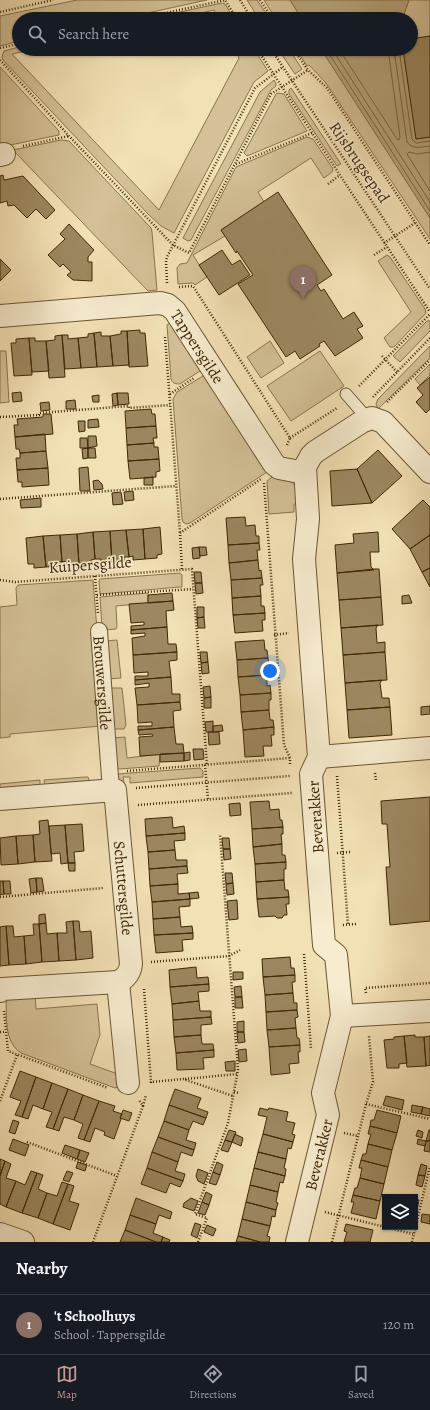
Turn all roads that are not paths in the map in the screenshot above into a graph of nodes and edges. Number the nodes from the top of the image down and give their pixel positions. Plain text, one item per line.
1 (0, 316) edge
2 (347, 395) road end
3 (370, 418) junction
4 (430, 472) edge
5 (305, 473) junction
6 (99, 631) road end
7 (430, 748) edge
8 (319, 757) junction
9 (113, 790) junction
10 (0, 799) edge
11 (118, 982) junction
12 (1, 990) edge
13 (430, 1011) edge
14 (342, 1016) junction
15 (130, 1086) road end
16 (0, 1234) edge
17 (23, 1242) edge
18 (297, 1242) edge

1 - 5 street, Tappersgilde
2 - 3 lane
3 - 4 street
3 - 5 street, Beverakker
5 - 8 street, Beverakker
6 - 9 street, Brouwersgilde
7 - 8 street
8 - 14 street, Beverakker
9 - 10 street
9 - 11 street, Schuttersgilde
11 - 12 street
11 - 15 street
13 - 14 street
14 - 18 street, Beverakker
16 - 17 street

